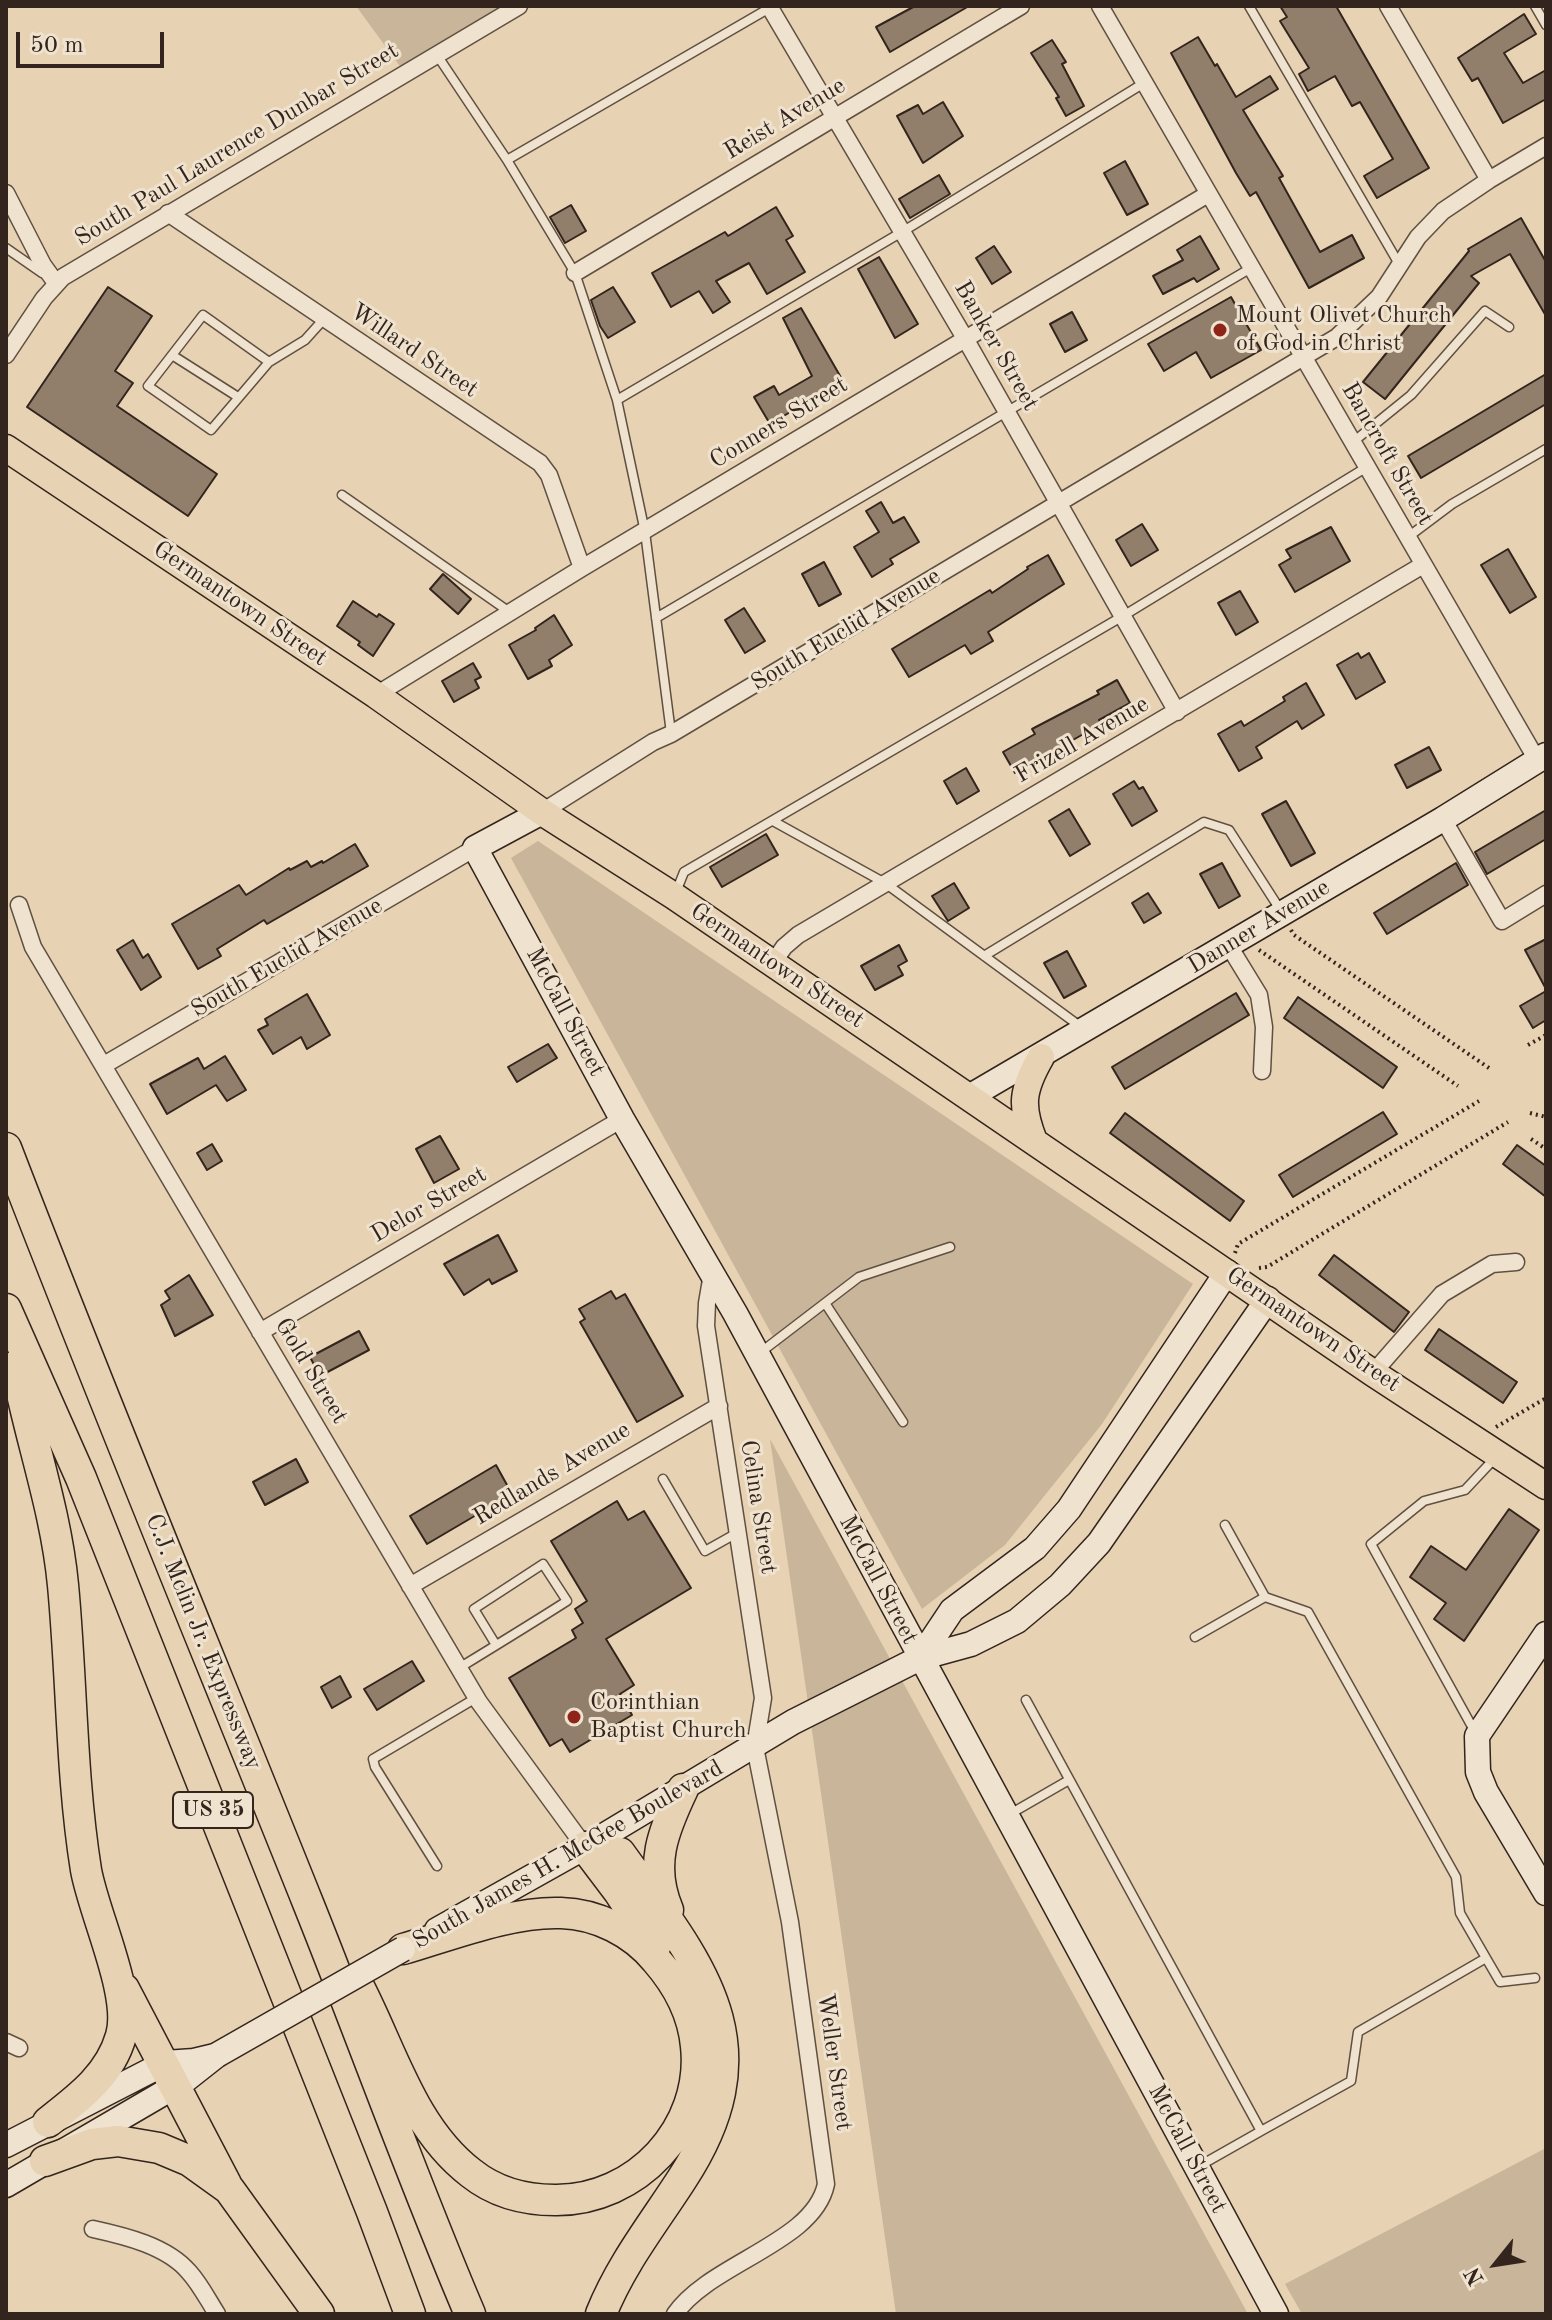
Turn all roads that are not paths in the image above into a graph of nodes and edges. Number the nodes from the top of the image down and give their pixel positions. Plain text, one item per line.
1 (519, 6) edge
2 (1021, 6) edge
3 (1100, 6) edge
4 (1249, 6) edge
5 (1388, 6) edge
6 (1535, 6) edge
7 (771, 7) edge
8 (1546, 25) edge
9 (437, 55) junction
10 (1144, 83) junction
11 (835, 117) junction
12 (1546, 146) edge
13 (507, 160) junction
14 (1489, 180) junction
15 (6, 193) edge
16 (1208, 194) junction
17 (168, 213) junction
18 (902, 232) junction
19 (6, 248) edge
20 (1400, 264) junction
21 (1251, 268) junction
22 (575, 273) junction
23 (56, 283) junction
24 (323, 320) junction
25 (1509, 327) dead end
26 (966, 340) junction
27 (6, 355) edge
28 (172, 355) junction
29 (1304, 357) junction
30 (269, 362) junction
31 (238, 397) junction
32 (617, 400) junction
33 (1008, 413) junction
34 (1352, 442) junction
35 (6, 448) edge
36 (1546, 449) edge
37 (1367, 467) junction
38 (342, 495) dead end
39 (1059, 503) junction
40 (645, 532) junction
41 (1407, 537) junction
42 (1423, 565) junction
43 (582, 568) junction
44 (511, 613) junction
45 (1123, 616) junction
46 (656, 618) junction
47 (376, 695) junction
48 (1177, 712) junction
49 (671, 734) junction
50 (1542, 757) edge
51 (542, 812) junction
52 (1443, 819) junction
53 (773, 821) junction
54 (475, 848) junction
55 (885, 883) junction
56 (1546, 894) edge
57 (674, 896) junction
58 (19, 905) dead end
59 (1282, 912) junction
60 (1229, 946) junction
61 (984, 956) junction
62 (773, 963) junction
63 (1085, 1030) junction
64 (1041, 1057) junction
65 (104, 1065) junction
66 (1262, 1071) dead end
67 (969, 1097) junction
68 (622, 1119) junction
69 (1034, 1141) junction
70 (6, 1148) edge
71 (950, 1247) dead end
72 (1516, 1262) dead end
73 (1227, 1272) junction
74 (712, 1274) junction
75 (1268, 1299) junction
76 (825, 1303) junction
77 (6, 1309) edge
78 (6, 1317) edge
79 (260, 1332) junction
80 (757, 1355) junction
81 (1373, 1373) junction
82 (719, 1406) junction
83 (903, 1422) dead end
84 (1499, 1454) junction
85 (663, 1479) dead end
86 (1546, 1486) edge
87 (1225, 1525) dead end
88 (738, 1533) junction
89 (410, 1586) junction
90 (1265, 1597) junction
91 (1195, 1637) dead end
92 (1545, 1638) edge
93 (496, 1645) junction
94 (920, 1658) junction
95 (459, 1668) junction
96 (476, 1698) junction
97 (1026, 1700) dead end
98 (1477, 1736) junction
99 (755, 1747) junction
100 (1069, 1780) junction
101 (683, 1789) junction
102 (1006, 1816) junction
103 (585, 1847) junction
104 (437, 1866) dead end
105 (301, 1886) junction
106 (1546, 1893) edge
107 (678, 1934) junction
108 (403, 1949) junction
109 (1486, 1958) junction
110 (116, 1974) junction
111 (670, 1975) junction
112 (1535, 1978) dead end
113 (171, 2074) junction
114 (48, 2122) junction
115 (1261, 2131) junction
116 (6, 2145) edge
117 (45, 2161) junction
118 (1197, 2168) junction
119 (6, 2185) edge
120 (229, 2189) junction
121 (93, 2229) dead end
122 (217, 2314) edge
123 (319, 2314) edge
124 (410, 2314) edge
125 (470, 2314) edge
126 (601, 2314) edge
127 (675, 2314) edge
128 (1276, 2314) edge

1 - 9 street, South Paul Laurence Dunbar Street
2 - 11 street, Reist Avenue
3 - 10 street, Bancroft Street
4 - 20 lane
5 - 14 street
6 - 8 lane
7 - 11 street, Banker Street
7 - 13 lane
9 - 13 lane
9 - 17 street, South Paul Laurence Dunbar Street
10 - 16 street, Bancroft Street
10 - 18 lane
11 - 18 street, Banker Street
11 - 22 street, Reist Avenue
12 - 14 street, South Euclid Avenue
13 - 22 lane
14 - 20 street, South Euclid Avenue
15 - 23 street
16 - 21 street, Bancroft Street
16 - 26 street, Conners Street
17 - 23 street, South Paul Laurence Dunbar Street
17 - 24 street, Willard Street
18 - 26 street, Banker Street
18 - 32 lane
19 - 23 lane
20 - 29 street, South Euclid Avenue
21 - 29 street, Bancroft Street
21 - 33 lane
22 - 32 lane
23 - 27 street, South Paul Laurence Dunbar Street
24 - 30 lane
24 - 43 street, Willard Street
25 - 34 lane
26 - 33 street, Banker Street
26 - 40 street, Conners Street
28 - 30 lane
28 - 31 lane
28 - 31 lane
29 - 34 street, Bancroft Street
29 - 39 street, South Euclid Avenue
30 - 31 lane
32 - 40 lane
33 - 39 street, Banker Street
33 - 46 lane
34 - 37 street, Bancroft Street
35 - 47 main road, Germantown Street
36 - 41 lane
37 - 41 street, Bancroft Street
37 - 45 lane
38 - 44 lane
39 - 45 street, Banker Street
39 - 49 street, South Euclid Avenue
40 - 43 street, Conners Street
40 - 46 lane
41 - 42 street, Bancroft Street
42 - 48 street, Frizell Avenue
42 - 50 street, Bancroft Street
43 - 44 street, Conners Street
44 - 47 street, Conners Street
45 - 48 street, Banker Street
45 - 53 lane
46 - 49 lane
47 - 51 main road, Germantown Street
48 - 55 street, Frizell Avenue
49 - 51 street, South Euclid Avenue
50 - 52 street, Danner Avenue
51 - 54 street, South Euclid Avenue
51 - 57 main road, Germantown Street
52 - 56 street
52 - 59 street, Danner Avenue
53 - 55 lane
53 - 57 lane
54 - 65 street, South Euclid Avenue
54 - 68 street, McCall Street
55 - 61 lane
55 - 62 street, Frizell Avenue
57 - 62 main road, Germantown Street
58 - 65 street, Gold Street
59 - 60 street, Danner Avenue
59 - 61 lane
60 - 63 street, Danner Avenue
60 - 66 street
61 - 63 lane
62 - 67 main road, Germantown Street
63 - 64 street, Danner Avenue
64 - 67 street, Danner Avenue
64 - 69 main road
65 - 79 street, Gold Street
67 - 69 main road, Germantown Street
68 - 74 street, McCall Street
68 - 79 street, Delor Street
69 - 73 main road, Germantown Street
70 - 105 highway, C.J. Mclin Jr. Expressway / US 35
71 - 76 lane
72 - 81 street
73 - 75 main road, Germantown Street
73 - 94 street, South James H. McGee Boulevard
74 - 80 street, McCall Street
74 - 82 street, Celina Street
75 - 81 main road, Germantown Street
75 - 94 street, South James H. McGee Boulevard
76 - 80 lane
76 - 83 lane
77 - 124 highway, US 35
78 - 110 highway
79 - 89 street, Gold Street
80 - 94 street, McCall Street
81 - 84 main road, Germantown Street
82 - 88 street, Celina Street
82 - 89 street, Redlands Avenue
84 - 86 main road, Germantown Street
84 - 98 lane
85 - 88 lane
87 - 90 lane
88 - 99 street, Celina Street
89 - 95 street, Gold Street
90 - 91 lane
90 - 109 lane
92 - 98 street
93 - 93 lane
93 - 95 lane
94 - 99 street, South James H. McGee Boulevard
94 - 102 street, McCall Street
95 - 96 street, Gold Street
96 - 103 street, Gold Street
96 - 104 lane
97 - 100 lane
98 - 106 street
99 - 101 street, South James H. McGee Boulevard
99 - 127 street, Weller Street
100 - 102 lane
100 - 115 lane
101 - 103 street, South James H. McGee Boulevard
101 - 107 highway
102 - 118 street, McCall Street
103 - 107 highway
103 - 108 street, South James H. McGee Boulevard
103 - 111 highway
105 - 111 highway
105 - 125 highway, C.J. Mclin Jr. Expressway / US 35
107 - 126 highway
108 - 111 highway
108 - 113 street, South James H. McGee Boulevard, bridge
109 - 112 lane
109 - 115 lane
110 - 113 highway
110 - 114 highway
113 - 114 street, South James H. McGee Boulevard
113 - 117 street, South James H. McGee Boulevard
113 - 120 highway
114 - 116 street, South James H. McGee Boulevard
115 - 118 lane
117 - 119 street, South James H. McGee Boulevard
117 - 120 highway
118 - 128 street, McCall Street
120 - 123 highway
121 - 122 street

